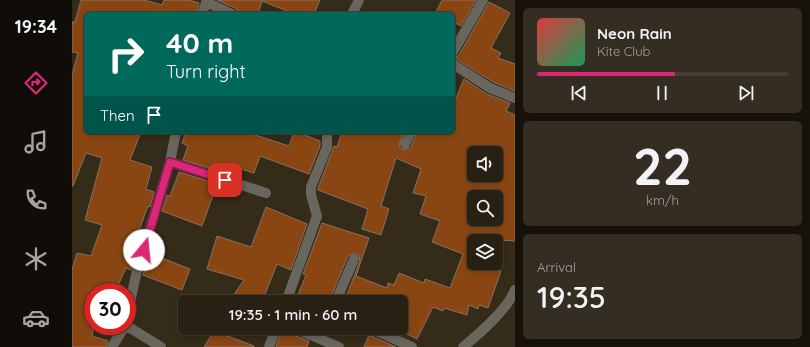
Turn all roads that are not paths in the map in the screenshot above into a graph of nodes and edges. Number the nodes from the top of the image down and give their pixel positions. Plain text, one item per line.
1 (359, 0) edge
2 (483, 0) edge
3 (207, 1) edge
4 (203, 12) edge
5 (228, 12) edge
6 (353, 12) edge
7 (455, 49) edge
8 (455, 65) edge
9 (515, 98) edge
10 (176, 134) edge
11 (327, 134) edge
12 (410, 134) edge
13 (405, 144) dead end
14 (170, 162) junction
15 (266, 193) dead end
16 (354, 259) dead end
17 (134, 283) edge
18 (289, 295) edge
19 (339, 295) edge
20 (514, 296) edge
21 (136, 332) edge
22 (120, 335) edge
23 (273, 335) edge
24 (311, 335) edge
25 (385, 335) edge
26 (112, 347) edge
27 (161, 347) edge
28 (269, 347) edge
29 (339, 347) edge
30 (412, 347) edge
31 (462, 347) edge

1 - 6 street
2 - 7 street
3 - 4 street
3 - 5 street
8 - 9 street
10 - 14 street
11 - 18 street
12 - 13 street
14 - 15 street
14 - 17 street
16 - 19 street
20 - 31 street
21 - 27 street
22 - 26 street
23 - 28 street
24 - 29 street
25 - 30 street

